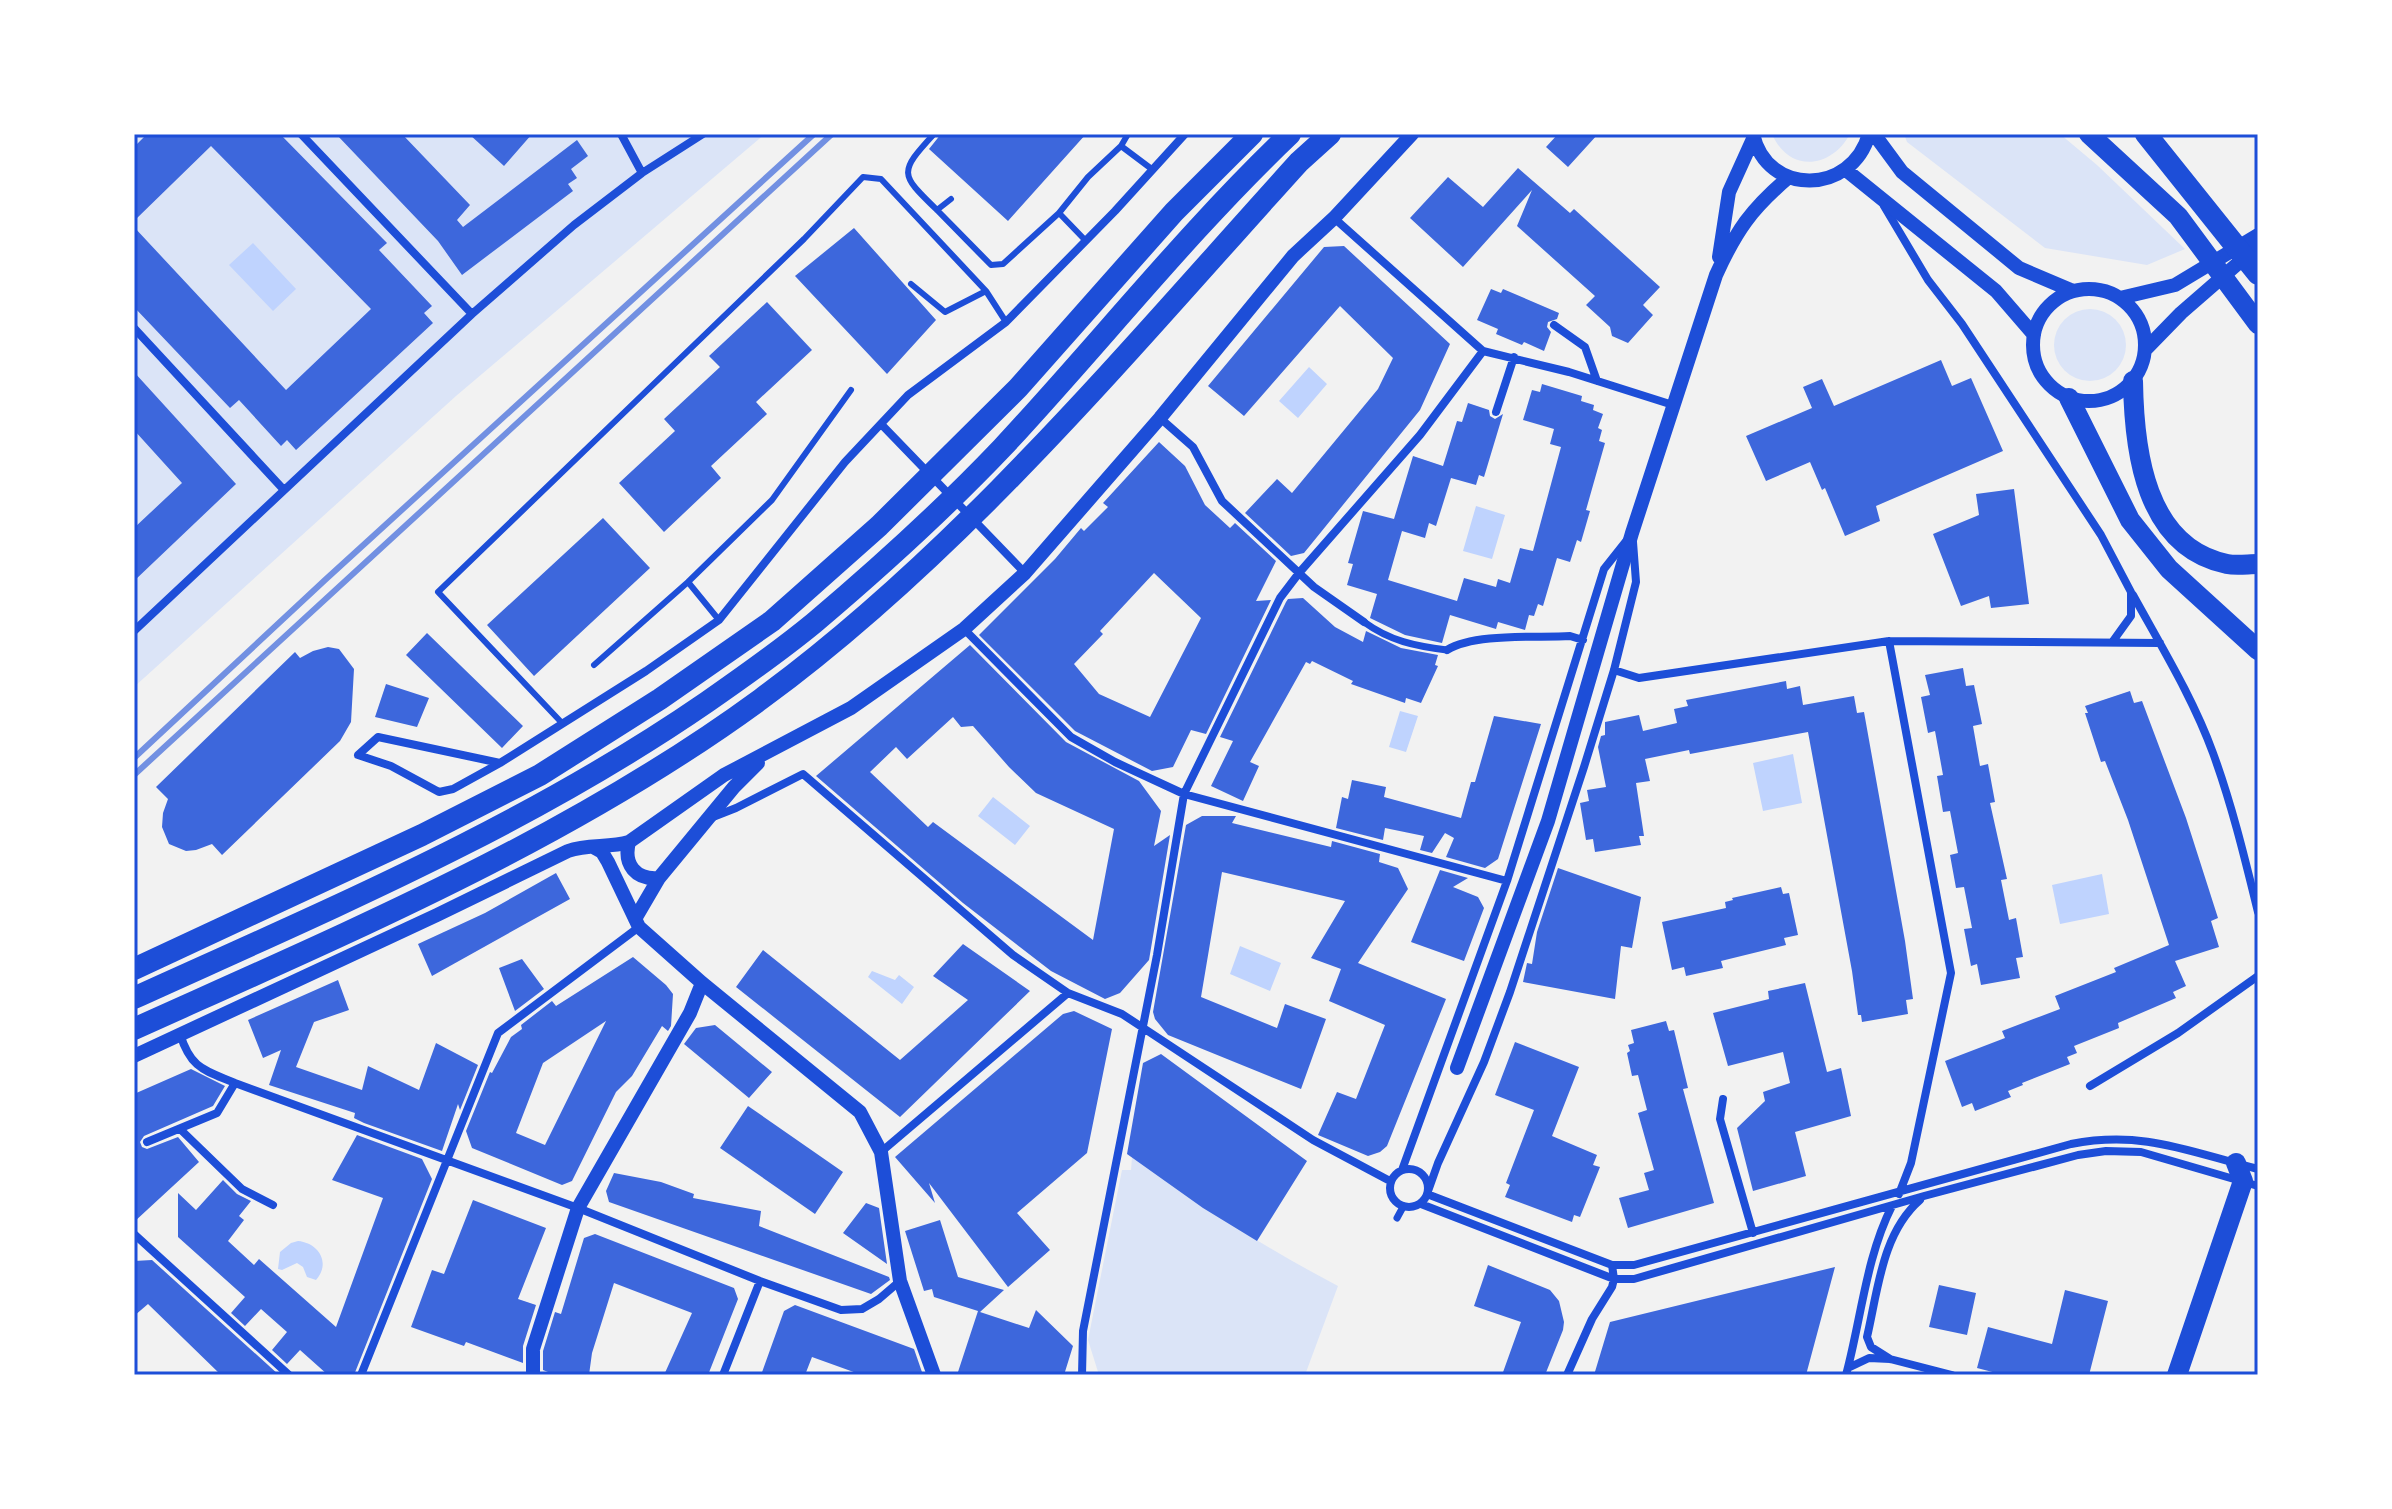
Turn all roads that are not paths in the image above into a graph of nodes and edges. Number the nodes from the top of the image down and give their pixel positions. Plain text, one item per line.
1 (301, 134) edge
2 (621, 134) edge
3 (703, 134) edge
4 (934, 134) edge
5 (1128, 134) edge
6 (1231, 134) edge
7 (1252, 134) edge
8 (1290, 134) edge
9 (1330, 134) edge
10 (1412, 134) edge
11 (1872, 134) edge
12 (2089, 134) edge
13 (2146, 134) edge
14 (1181, 136) edge
15 (1753, 137) edge
16 (1121, 146) junction
17 (1153, 170) junction
18 (1846, 170) junction
19 (642, 173) junction
20 (1789, 177) junction
21 (1880, 198) junction
22 (951, 199) dead end
23 (937, 210) junction
24 (1174, 212) junction
25 (1059, 213) junction
26 (2178, 216) junction
27 (1334, 218) junction
28 (2258, 235) edge
29 (1086, 241) junction
30 (2258, 246) edge
31 (2258, 274) edge
32 (1716, 275) junction
33 (911, 284) dead end
34 (986, 291) junction
35 (2073, 291) junction
36 (2120, 298) junction
37 (2258, 304) edge
38 (472, 314) junction
39 (1006, 322) junction
40 (2258, 324) edge
41 (1554, 325) dead end
42 (134, 328) edge
43 (2034, 335) junction
44 (2145, 350) junction
45 (1483, 351) junction
46 (1514, 357) junction
47 (1597, 381) junction
48 (2133, 381) junction
49 (851, 390) dead end
50 (2069, 398) junction
51 (1673, 405) junction
52 (1496, 412) dead end
53 (1160, 418) junction
54 (881, 424) junction
55 (284, 490) junction
56 (1632, 533) junction
57 (2258, 564) edge
58 (1025, 573) junction
59 (1299, 573) junction
60 (688, 582) junction
61 (2131, 592) junction
62 (719, 620) junction
63 (1364, 622) joint
64 (964, 629) junction
65 (134, 631) edge
66 (1583, 640) junction
67 (1889, 641) junction
68 (2113, 641) junction
69 (2160, 643) junction
70 (1447, 650) joint
71 (2258, 650) edge
72 (594, 665) dead end
73 (1614, 670) junction
74 (562, 723) junction
75 (765, 756) junction
76 (500, 763) junction
77 (1184, 794) junction
78 (712, 817) junction
79 (634, 839) junction
80 (593, 847) junction
81 (659, 878) junction
82 (1507, 881) junction
83 (2258, 912) edge
84 (637, 923) junction
85 (134, 969) edge
86 (2258, 976) edge
87 (702, 983) junction
88 (1068, 993) junction
89 (134, 998) edge
90 (1142, 1028) junction
91 (134, 1029) edge
92 (180, 1033) junction
93 (134, 1056) edge
94 (1457, 1068) dead end
95 (235, 1083) junction
96 (2090, 1086) dead end
97 (1723, 1099) dead end
98 (180, 1129) junction
99 (147, 1142) dead end
100 (881, 1152) junction
101 (446, 1161) junction
102 (1402, 1170) junction
103 (2249, 1175) edge
104 (1390, 1181) junction
105 (1900, 1192) junction
106 (1427, 1194) junction
107 (1924, 1196) junction
108 (1421, 1204) junction
109 (273, 1205) dead end
110 (1892, 1206) junction
111 (1403, 1207) junction
112 (578, 1208) junction
113 (1397, 1218) dead end
114 (1753, 1233) junction
115 (134, 1234) edge
116 (1612, 1265) junction
117 (1614, 1279) junction
118 (760, 1281) junction
119 (900, 1281) junction
120 (1890, 1359) junction
121 (1847, 1371) edge
122 (289, 1375) edge
123 (361, 1375) edge
124 (533, 1375) edge
125 (723, 1375) edge
126 (934, 1375) edge
127 (1082, 1375) edge
128 (1567, 1375) edge
129 (1952, 1375) edge
130 (2177, 1375) edge

1 - 38 street
2 - 19 street
3 - 19 street
4 - 23 lane
5 - 16 lane
6 - 24 highway
7 - 24 highway
8 - 89 highway
9 - 91 highway
10 - 27 street
11 - 18 street
11 - 35 street
12 - 26 highway
13 - 31 highway
14 - 17 street
15 - 20 street
15 - 32 street
16 - 17 lane
16 - 25 lane
17 - 29 street
18 - 20 street
18 - 21 street
19 - 38 street
20 - 32 street
21 - 43 street
21 - 61 street
22 - 23 lane
23 - 25 lane
24 - 85 highway
25 - 29 lane
26 - 37 highway
26 - 40 highway
27 - 45 street
27 - 53 street
28 - 36 street
29 - 39 street
30 - 44 street
32 - 51 street
33 - 34 lane
34 - 39 lane
34 - 74 lane
35 - 36 street
35 - 43 street
36 - 44 street
38 - 55 street
39 - 54 street
41 - 47 street
42 - 55 street
43 - 50 street
44 - 48 street
45 - 46 street
45 - 59 street
46 - 47 street
46 - 52 street
47 - 51 street
48 - 50 street
48 - 57 highway
49 - 60 lane
50 - 71 highway
51 - 56 street
53 - 58 street
53 - 59 street
54 - 58 street
54 - 62 street
55 - 65 street
56 - 66 street
56 - 73 street
56 - 94 street
58 - 64 street
59 - 63 street
59 - 77 street
60 - 62 lane
60 - 72 lane
61 - 68 street
61 - 69 street
62 - 74 street
63 - 70 street
64 - 75 street
64 - 77 street
66 - 70 street
66 - 82 street
67 - 68 street
67 - 73 street
67 - 105 street
68 - 69 street
69 - 83 street
73 - 106 street
74 - 76 street
75 - 78 street
75 - 79 street
76 - 76 street
77 - 82 street
77 - 90 street
78 - 81 street
78 - 88 street
79 - 80 street
79 - 81 street
80 - 84 street
80 - 92 street
81 - 84 street
82 - 102 street
84 - 87 street
84 - 101 street
86 - 96 street
87 - 100 street
87 - 112 street
88 - 90 street
88 - 100 street
90 - 104 street
90 - 127 street
92 - 93 street
92 - 95 street
95 - 98 street
95 - 101 street
97 - 114 street
98 - 99 street
98 - 109 street
100 - 119 street
101 - 112 street
101 - 123 street
102 - 104 street
102 - 106 street
103 - 105 street
103 - 107 street
103 - 130 highway
104 - 111 street
105 - 110 street
105 - 114 street
106 - 108 street
106 - 116 street
107 - 110 street
107 - 120 street
108 - 111 street
108 - 117 street
110 - 117 street
110 - 121 street
111 - 113 street
112 - 118 street
112 - 124 street
114 - 116 street
115 - 122 street
116 - 117 street
117 - 128 street
118 - 119 street
118 - 125 street
119 - 126 street
120 - 121 street
120 - 129 street

